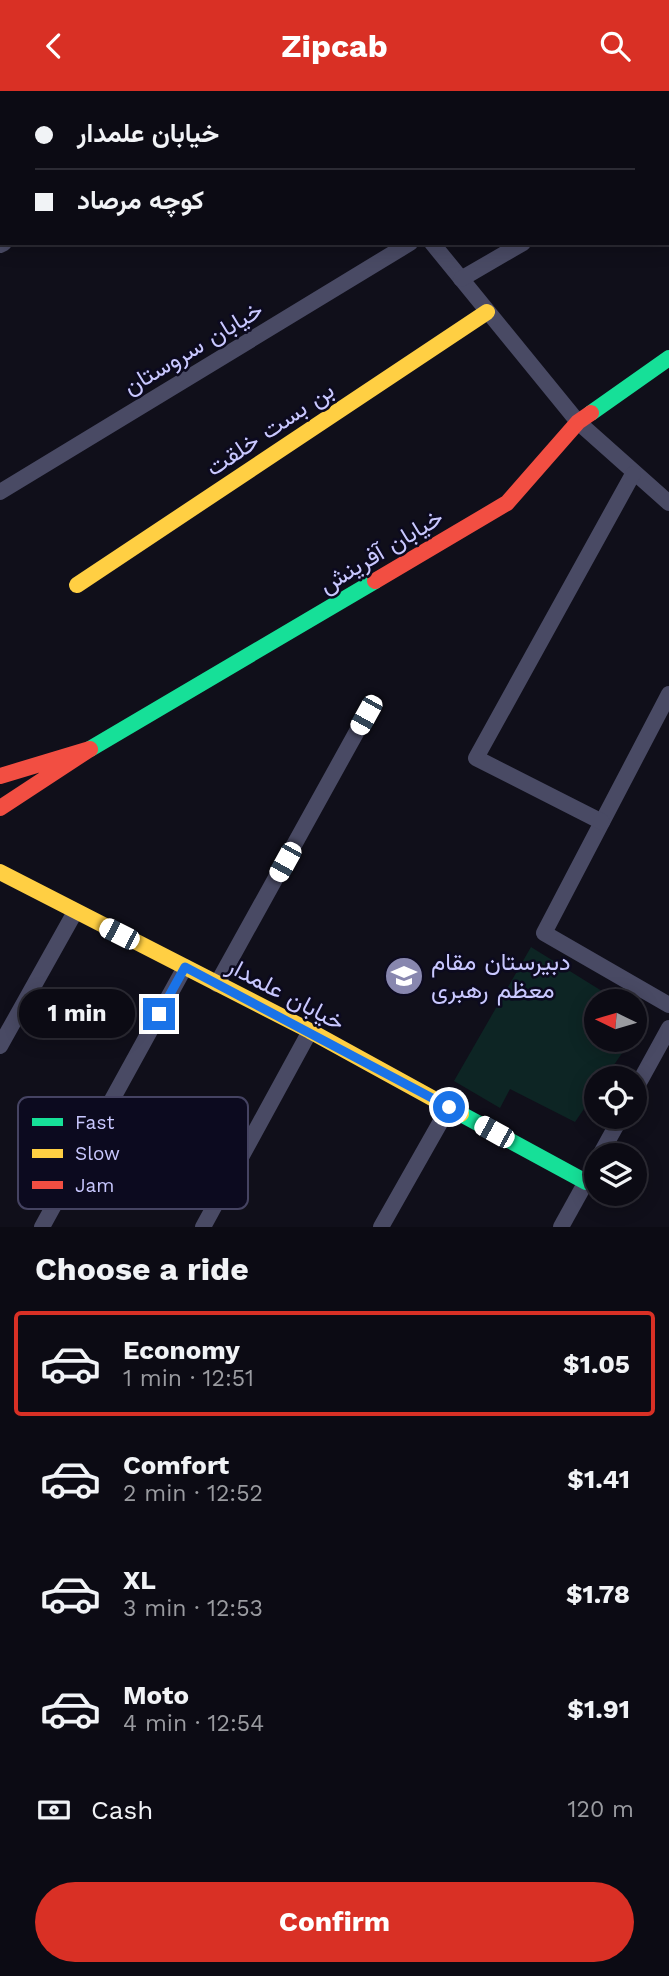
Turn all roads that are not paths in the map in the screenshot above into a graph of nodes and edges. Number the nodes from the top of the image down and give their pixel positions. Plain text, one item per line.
1 (407, 245) edge
2 (434, 245) edge
3 (520, 245) edge
4 (461, 279) junction
5 (487, 312) junction
6 (669, 358) edge
7 (578, 422) junction
8 (633, 474) junction
9 (0, 492) edge
10 (669, 503) edge
11 (77, 585) dead end
12 (669, 694) edge
13 (366, 715) dead end
14 (90, 749) junction
15 (0, 776) edge
16 (0, 808) edge
17 (602, 822) junction
18 (0, 872) edge
19 (75, 912) junction
20 (185, 967) junction
21 (217, 984) junction
22 (669, 1005) edge
23 (669, 1028) edge
24 (310, 1031) junction
25 (0, 1046) edge
26 (647, 1068) edge
27 (114, 1097) edge
28 (449, 1107) junction
29 (248, 1145) edge
30 (584, 1181) edge
31 (584, 1186) edge
32 (52, 1209) edge
33 (213, 1209) edge
34 (42, 1227) edge
35 (203, 1227) edge
36 (381, 1227) edge
37 (561, 1227) edge

1 - 9 street, خیابان سروستان
2 - 4 street
3 - 4 street
4 - 5 street
5 - 7 street
5 - 11 street, بن بست خلقت
6 - 7 street, خیابان آفرینش
7 - 8 street
7 - 14 street, خیابان آفرینش
8 - 10 street
8 - 17 street
12 - 17 street
13 - 21 street
14 - 15 street, خیابان آفرینش
14 - 16 street, خیابان آفرینش
17 - 22 street
18 - 19 street, خیابان علمدار
19 - 20 street, خیابان علمدار
19 - 25 street
20 - 21 street, خیابان علمدار
20 - 27 street
21 - 24 street, خیابان علمدار
23 - 26 street
24 - 28 street, خیابان علمدار
24 - 29 street
28 - 30 street, خیابان علمدار
28 - 36 street
31 - 37 street
32 - 34 street
33 - 35 street

